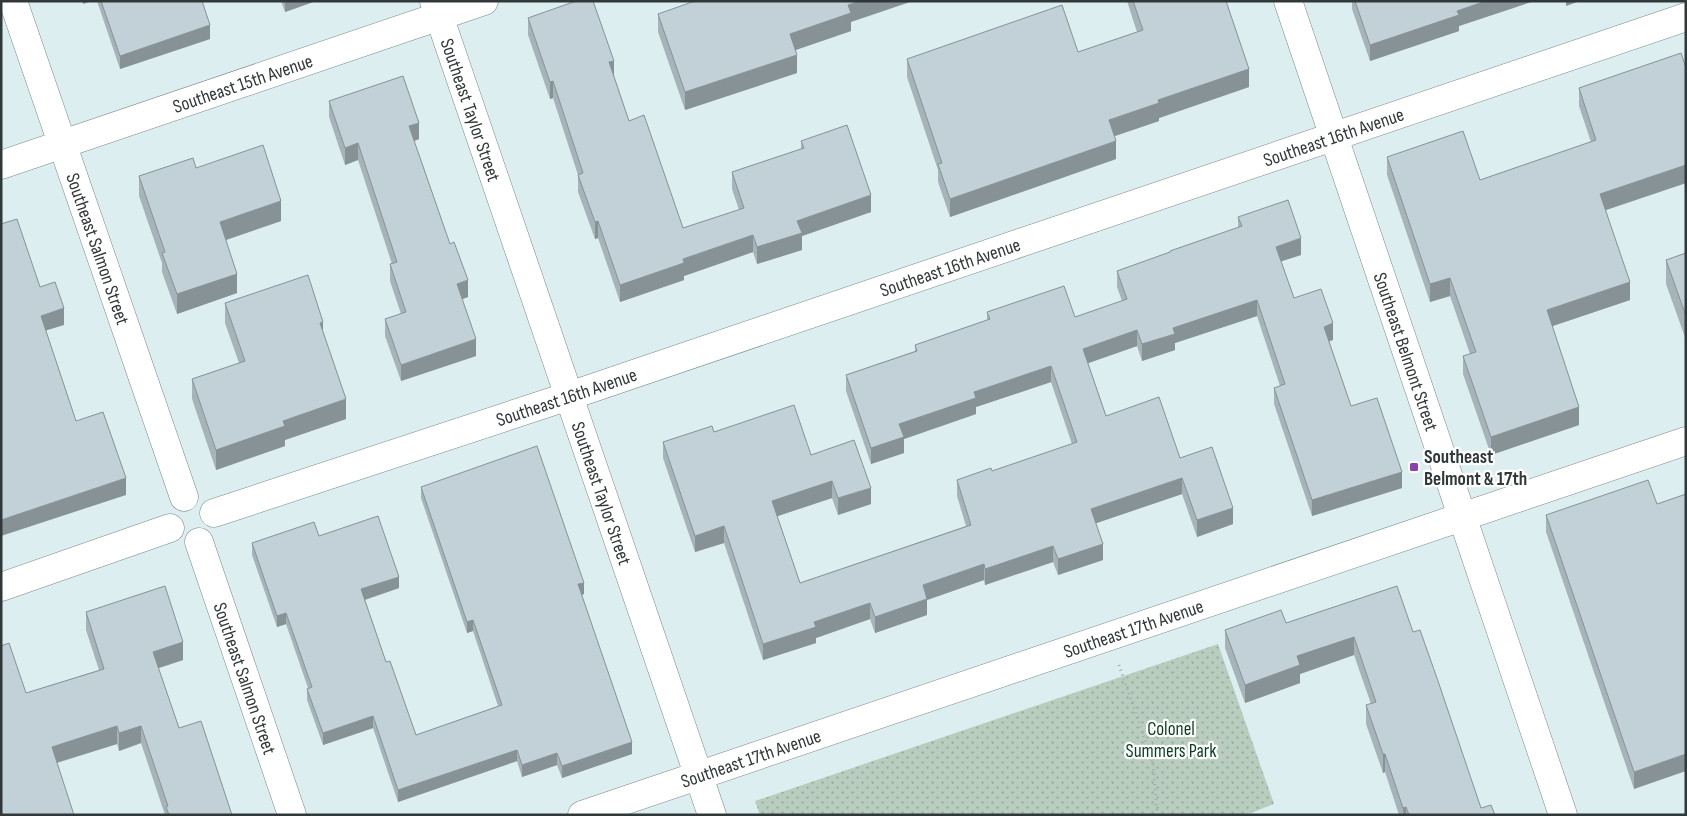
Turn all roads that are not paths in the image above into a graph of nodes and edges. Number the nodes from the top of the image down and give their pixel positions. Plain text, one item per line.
1 (13, 1) edge
2 (484, 1) edge
3 (1288, 1) edge
4 (437, 9) edge
5 (1686, 17) edge
6 (1334, 136) junction
7 (62, 145) junction
8 (1, 165) edge
9 (569, 396) junction
10 (1686, 441) edge
11 (184, 497) junction
12 (214, 513) junction
13 (1462, 517) junction
14 (170, 528) junction
15 (199, 542) junction
16 (1, 587) edge
17 (698, 776) junction
18 (292, 815) edge
19 (582, 815) edge
20 (712, 815) edge
21 (1563, 815) edge

1 - 7 street, Southeast Salmon Street
2 - 4 street, Southeast 15th Avenue
3 - 6 street, Southeast Belmont Street
4 - 7 street, Southeast 15th Avenue
4 - 9 street, Southeast Taylor Street
5 - 6 street, Southeast 16th Avenue
6 - 9 street, Southeast 16th Avenue
6 - 13 street, Southeast Belmont Street
7 - 8 street, Southeast 15th Avenue
7 - 11 street, Southeast Salmon Street
9 - 12 street, Southeast 16th Avenue
9 - 17 street, Southeast Taylor Street
10 - 13 street, Southeast 17th Avenue
11 - 12 street
11 - 14 street
12 - 15 street
13 - 17 street, Southeast 17th Avenue
13 - 21 street, Southeast Belmont Street
14 - 15 street
14 - 16 street
15 - 18 street, Southeast Salmon Street
17 - 19 street, Southeast 17th Avenue
17 - 20 street, Southeast Taylor Street

